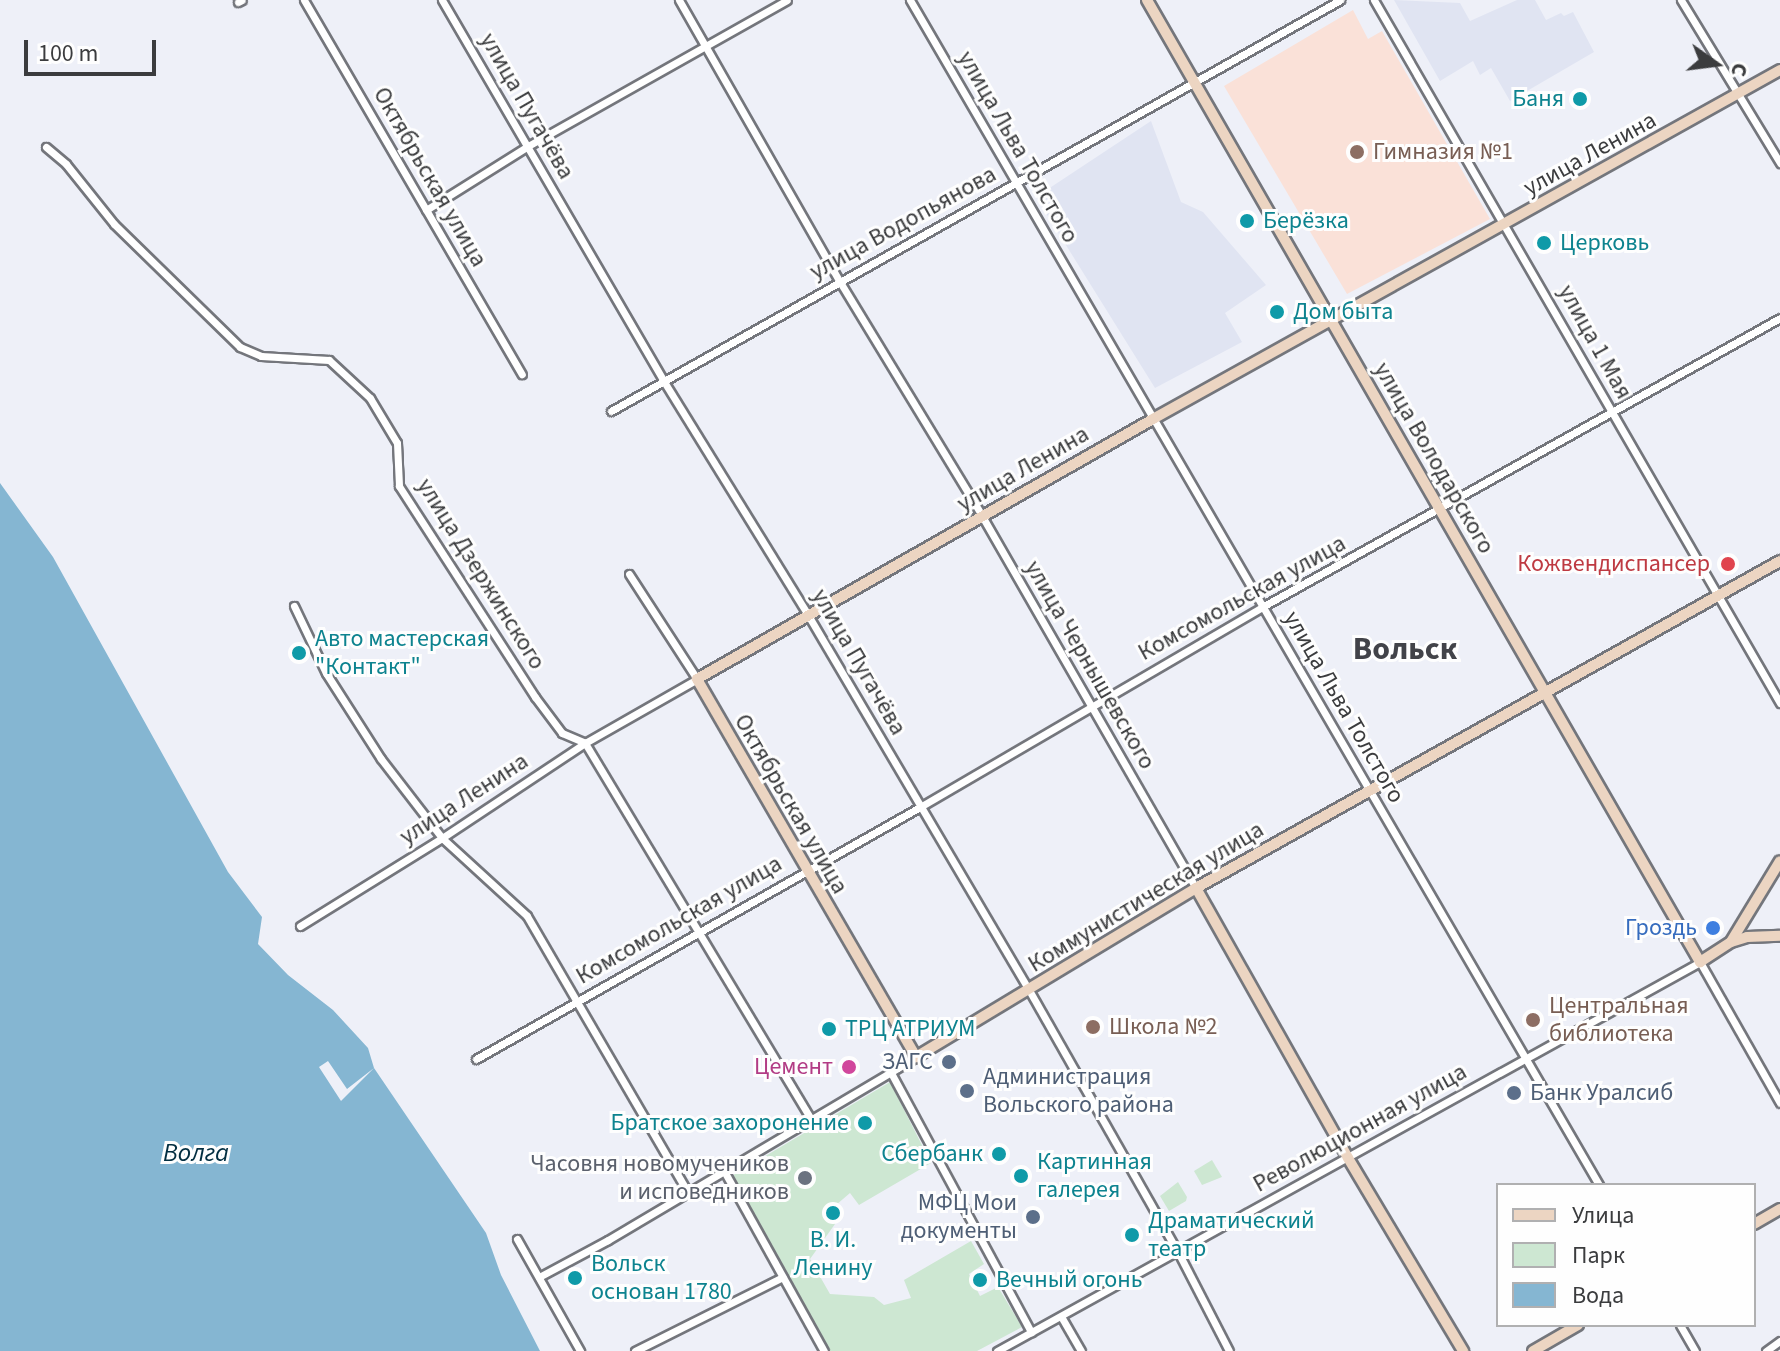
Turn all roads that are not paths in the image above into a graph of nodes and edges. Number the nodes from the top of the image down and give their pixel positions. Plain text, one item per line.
1 (304, 0) edge
2 (442, 0) edge
3 (679, 0) edge
4 (787, 0) edge
5 (910, 0) edge
6 (1147, 0) edge
7 (1340, 0) edge
8 (1374, 0) edge
9 (1681, 0) edge
10 (706, 45) junction
11 (1780, 70) edge
12 (1194, 83) junction
13 (1738, 94) junction
14 (528, 146) junction
15 (46, 147) dead end
16 (1780, 163) edge
17 (1016, 183) junction
18 (426, 210) junction
19 (1506, 223) junction
20 (840, 282) junction
21 (1780, 318) edge
22 (1333, 321) junction
23 (522, 374) dead end
24 (663, 380) junction
25 (611, 411) dead end
26 (1612, 414) junction
27 (1153, 419) junction
28 (1440, 511) junction
29 (982, 516) junction
30 (1780, 561) edge
31 (629, 574) dead end
32 (1717, 597) junction
33 (294, 606) dead end
34 (1262, 607) junction
35 (808, 615) junction
36 (697, 679) junction
37 (1546, 691) junction
38 (1780, 703) edge
39 (1090, 707) junction
40 (585, 743) junction
41 (1371, 791) junction
42 (920, 807) junction
43 (442, 838) junction
44 (1780, 861) edge
45 (805, 870) junction
46 (1196, 888) junction
47 (1752, 909) junction
48 (300, 926) dead end
49 (700, 933) junction
50 (1764, 935) junction
51 (1780, 936) edge
52 (1731, 942) junction
53 (1700, 962) junction
54 (1029, 990) junction
55 (578, 1001) junction
56 (916, 1057) junction
57 (1524, 1058) junction
58 (476, 1059) dead end
59 (890, 1071) junction
60 (1780, 1103) edge
61 (810, 1117) junction
62 (1348, 1158) junction
63 (723, 1169) junction
64 (1598, 1183) edge
65 (687, 1191) junction
66 (1780, 1209) edge
67 (1756, 1223) edge
68 (517, 1239) dead end
69 (1178, 1252) junction
70 (539, 1277) junction
71 (783, 1277) junction
72 (1062, 1318) junction
73 (1575, 1327) edge
74 (1681, 1327) edge
75 (1031, 1332) junction
76 (1780, 1341) edge
77 (580, 1351) edge
78 (635, 1351) edge
79 (824, 1351) edge
80 (997, 1351) edge
81 (1081, 1351) edge
82 (1229, 1351) edge
83 (1463, 1351) edge
84 (1533, 1351) edge
85 (1695, 1351) edge
86 (1766, 1351) edge

1 - 18 street, Октябрьская улица
2 - 14 street, улица Пугачёва
3 - 10 street, улица Чернышевского
4 - 10 street
5 - 17 street, улица Льва Толстого
6 - 12 street, улица Володарского
7 - 12 street, улица Водопьянова
8 - 19 street, улица 1 Мая
9 - 13 street
10 - 14 street
10 - 20 street, улица Чернышевского
11 - 13 street, улица Ленина
12 - 17 street, улица Водопьянова
12 - 22 street, улица Володарского
13 - 16 street
13 - 19 street, улица Ленина
14 - 18 street
14 - 24 street, улица Пугачёва
15 - 40 street, улица Дзержинского
17 - 20 street, улица Водопьянова
17 - 27 street, улица Льва Толстого
18 - 23 street, Октябрьская улица
19 - 22 street, улица Ленина
19 - 26 street, улица 1 Мая
20 - 24 street, улица Водопьянова
20 - 29 street, улица Чернышевского
21 - 26 street, Комсомольская улица
22 - 27 street, улица Ленина
22 - 28 street, улица Володарского
24 - 25 street, улица Водопьянова
24 - 35 street, улица Пугачёва
26 - 28 street, Комсомольская улица
26 - 32 street, улица 1 Мая
27 - 29 street, улица Ленина
27 - 34 street, улица Льва Толстого
28 - 34 street, Комсомольская улица
28 - 37 street, улица Володарского
29 - 35 street, улица Ленина
29 - 39 street, улица Чернышевского
30 - 32 street, Коммунистическая улица
31 - 36 street, Октябрьская улица
32 - 37 street, Коммунистическая улица
32 - 38 street, улица 1 Мая
33 - 43 street
34 - 39 street, Комсомольская улица
34 - 41 street, улица Льва Толстого
35 - 36 street, улица Ленина
35 - 42 street, улица Пугачёва
36 - 40 street, улица Ленина
36 - 45 street, Октябрьская улица
37 - 41 street, Коммунистическая улица
37 - 53 street, улица Володарского
39 - 42 street, Комсомольская улица
39 - 46 street, улица Чернышевского
40 - 43 street, улица Ленина
40 - 49 street, улица Дзержинского
41 - 46 street, Коммунистическая улица
41 - 57 street, улица Льва Толстого
42 - 45 street, Комсомольская улица
42 - 54 street, улица Пугачёва
43 - 48 street, улица Ленина
43 - 55 street
44 - 47 street
45 - 49 street, Комсомольская улица
45 - 56 street, Октябрьская улица
46 - 54 street, Коммунистическая улица
46 - 62 street, улица Чернышевского
47 - 50 street
47 - 52 street
49 - 55 street, Комсомольская улица
49 - 61 street, улица Дзержинского
50 - 51 street
50 - 52 street
52 - 53 street
53 - 57 street, Революционная улица
53 - 60 street, улица Володарского
54 - 56 street, Коммунистическая улица
54 - 69 street, улица Пугачёва
55 - 58 street, Комсомольская улица
55 - 65 street
56 - 59 street, Коммунистическая улица
57 - 62 street, Революционная улица
57 - 64 street, улица Льва Толстого
59 - 61 street, Коммунистическая улица
59 - 75 street
61 - 63 street, Коммунистическая улица
62 - 69 street, Революционная улица
62 - 83 street, улица Чернышевского
63 - 65 street, Коммунистическая улица
63 - 71 street
65 - 70 street, Коммунистическая улица
66 - 67 street
68 - 70 street
69 - 72 street, Революционная улица
69 - 82 street, улица Пугачёва
70 - 77 street
71 - 78 street
71 - 79 street
72 - 75 street, Революционная улица
72 - 81 street
73 - 84 street
74 - 85 street
75 - 80 street, Революционная улица
76 - 86 street

